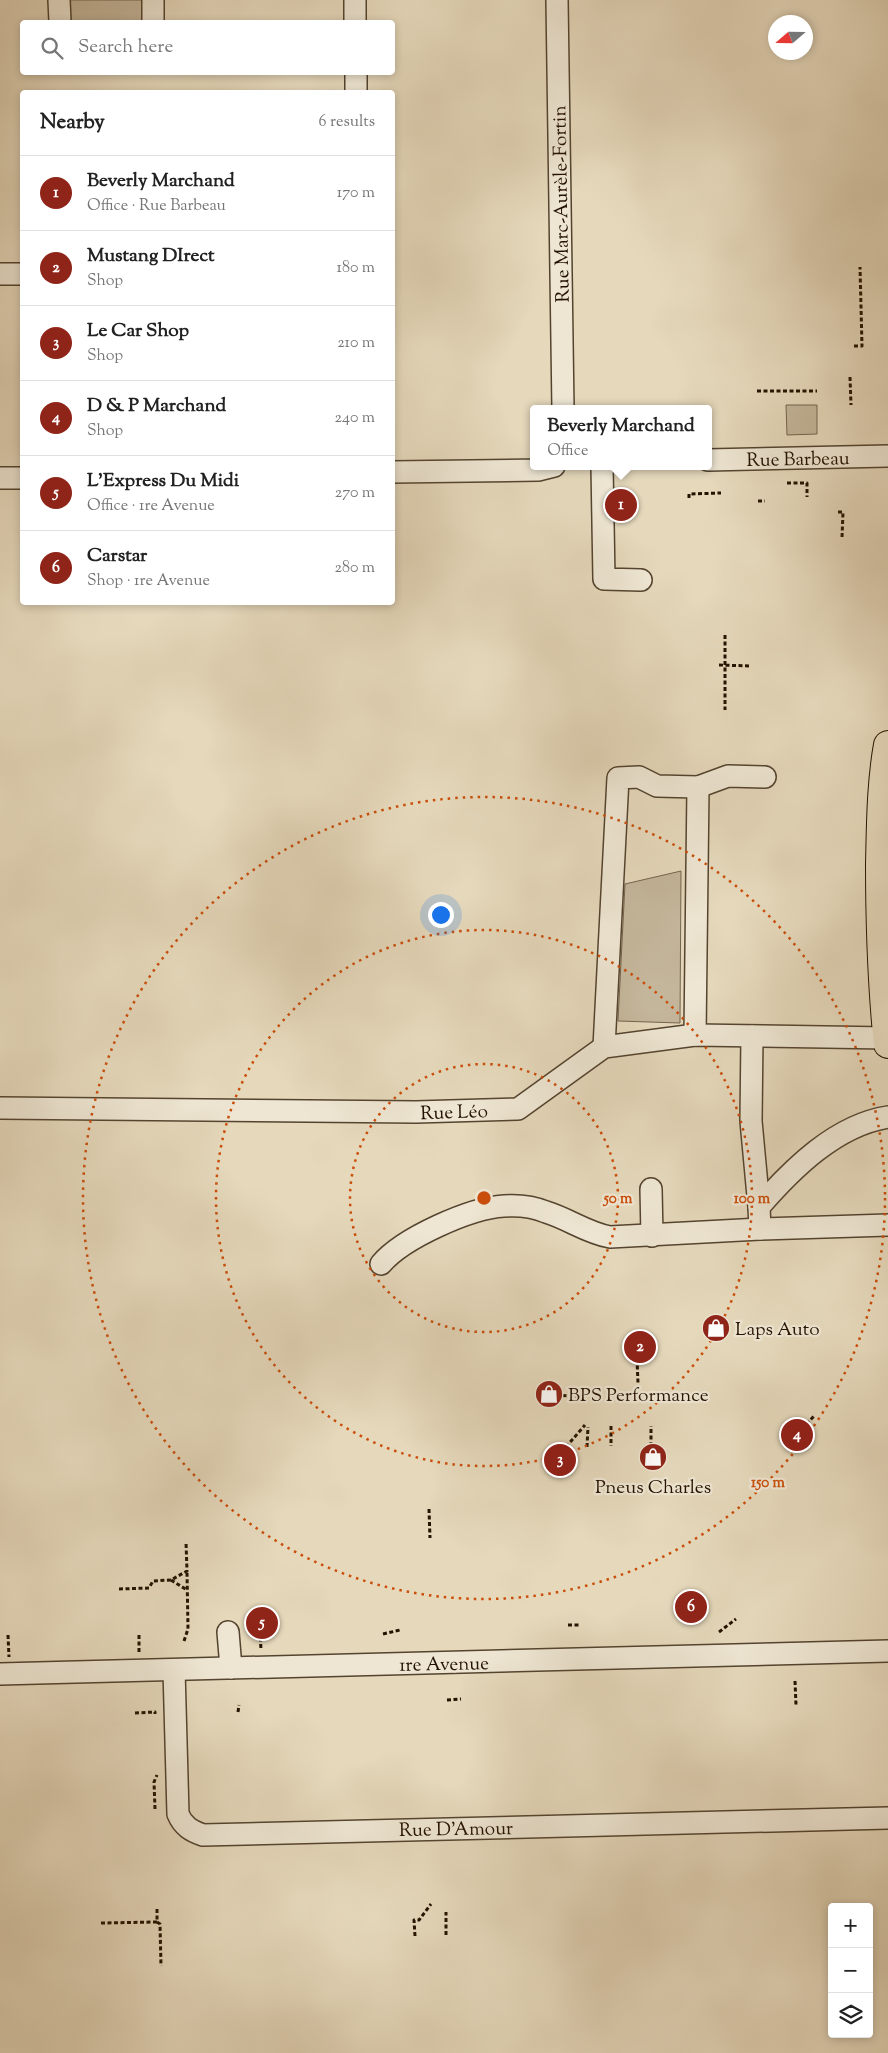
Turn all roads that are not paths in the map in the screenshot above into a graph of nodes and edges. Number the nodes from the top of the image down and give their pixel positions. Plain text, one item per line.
1 (60, 0) edge
2 (153, 0) edge
3 (355, 0) edge
4 (558, 0) edge
5 (60, 20) edge
6 (153, 20) edge
7 (355, 20) edge
8 (356, 75) edge
9 (356, 90) edge
10 (0, 274) edge
11 (20, 274) edge
12 (563, 405) edge
13 (888, 456) edge
14 (712, 460) edge
15 (538, 470) edge
16 (602, 470) edge
17 (395, 472) edge
18 (0, 478) edge
19 (20, 478) edge
20 (641, 580) dead end
21 (888, 745) edge
22 (765, 777) dead end
23 (698, 787) junction
24 (695, 1035) junction
25 (752, 1036) junction
26 (888, 1038) edge
27 (888, 1044) edge
28 (604, 1047) junction
29 (0, 1108) edge
30 (888, 1117) edge
31 (650, 1189) dead end
32 (759, 1207) junction
33 (888, 1225) edge
34 (760, 1229) junction
35 (652, 1236) junction
36 (381, 1264) dead end
37 (228, 1632) dead end
38 (888, 1651) edge
39 (231, 1668) junction
40 (174, 1670) junction
41 (0, 1674) edge
42 (888, 1818) edge

1 - 5 street
2 - 6 street
3 - 7 street
4 - 12 street, Rue Marc-Aurèle-Fortin
8 - 9 street
10 - 11 street
13 - 14 street, Rue Barbeau
15 - 17 street
16 - 20 street
18 - 19 street
21 - 26 highway
22 - 23 street
23 - 24 street
23 - 28 street
24 - 25 street, Rue Léo
24 - 28 street, Rue Léo
25 - 26 street, Rue Léo
25 - 32 street
26 - 27 highway
28 - 29 street, Rue Léo
30 - 32 street
31 - 35 street
32 - 34 street
33 - 34 street
34 - 35 street
35 - 36 street
37 - 39 street
38 - 39 street, 1re Avenue
39 - 40 street, 1re Avenue
40 - 41 street, 1re Avenue
40 - 42 street, Rue D'Amour

